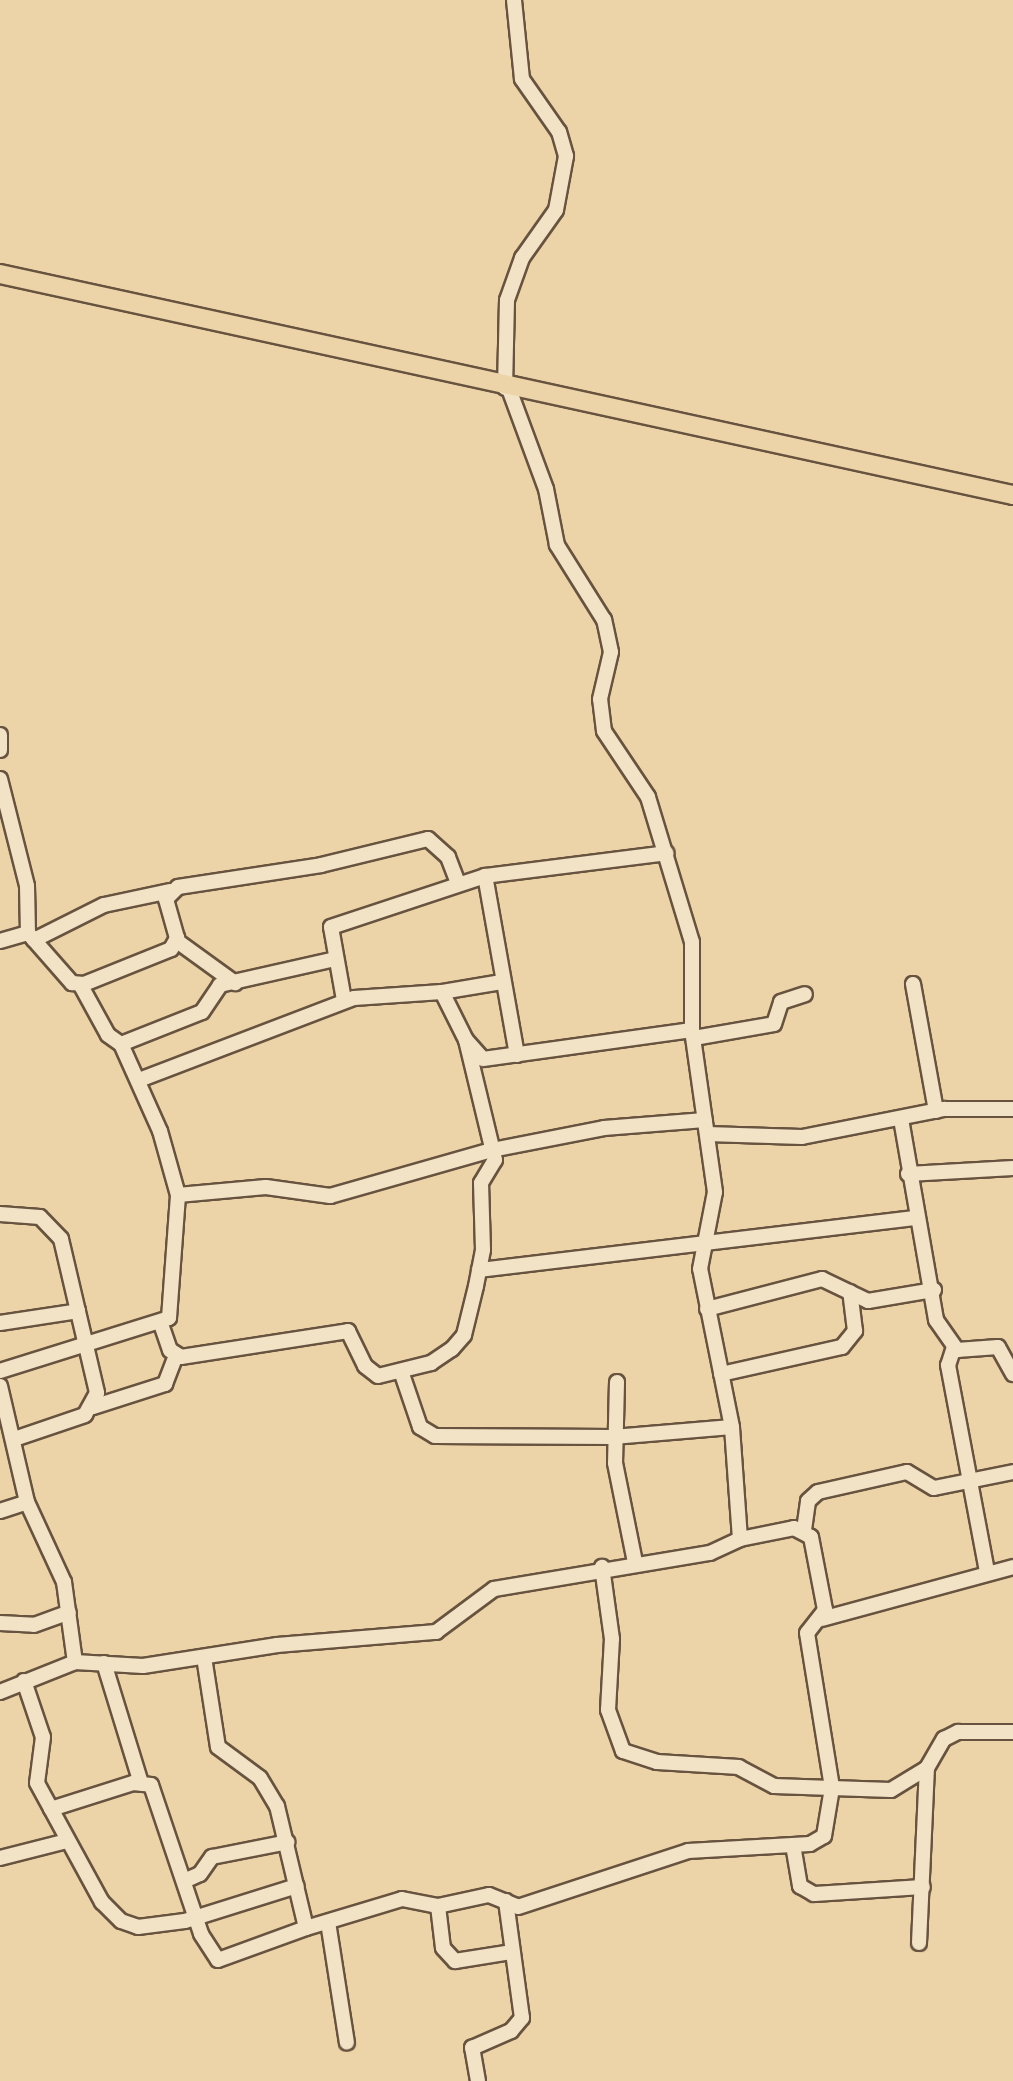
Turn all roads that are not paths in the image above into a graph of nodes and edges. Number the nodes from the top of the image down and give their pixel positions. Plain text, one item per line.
1 (514, 0) edge
2 (0, 274) edge
3 (507, 388) junction
4 (1013, 495) edge
5 (0, 735) edge
6 (0, 750) edge
7 (0, 779) edge
8 (667, 853) junction
9 (485, 876) junction
10 (458, 883) junction
11 (170, 891) junction
12 (31, 936) junction
13 (0, 940) edge
14 (177, 941) junction
15 (335, 959) junction
16 (502, 982) junction
17 (235, 983) junction
18 (80, 984) junction
19 (913, 984) dead end
20 (442, 992) junction
21 (805, 994) dead end
22 (344, 1000) junction
23 (693, 1034) junction
24 (466, 1040) junction
25 (121, 1044) junction
26 (517, 1055) junction
27 (139, 1080) junction
28 (1013, 1109) edge
29 (936, 1111) junction
30 (901, 1119) junction
31 (706, 1127) junction
32 (492, 1150) junction
33 (1013, 1168) edge
34 (908, 1174) junction
35 (178, 1195) junction
36 (0, 1214) edge
37 (914, 1218) junction
38 (705, 1242) junction
39 (479, 1270) junction
40 (934, 1290) junction
41 (850, 1292) junction
42 (707, 1309) junction
43 (78, 1311) junction
44 (0, 1323) edge
45 (161, 1324) junction
46 (86, 1346) junction
47 (954, 1347) junction
48 (177, 1356) junction
49 (0, 1371) edge
50 (402, 1374) junction
51 (721, 1374) junction
52 (1013, 1374) edge
53 (617, 1382) dead end
54 (0, 1386) edge
55 (93, 1407) junction
56 (732, 1427) junction
57 (612, 1437) junction
58 (14, 1438) junction
59 (1013, 1472) edge
60 (965, 1482) junction
61 (27, 1502) junction
62 (0, 1511) edge
63 (804, 1530) junction
64 (740, 1539) junction
65 (635, 1562) junction
66 (602, 1567) junction
67 (1013, 1567) edge
68 (987, 1572) junction
69 (69, 1612) junction
70 (822, 1619) junction
71 (0, 1623) edge
72 (204, 1657) junction
73 (75, 1662) junction
74 (104, 1663) junction
75 (24, 1681) junction
76 (0, 1692) edge
77 (1013, 1732) edge
78 (927, 1768) junction
79 (141, 1783) junction
80 (832, 1788) junction
81 (51, 1809) junction
82 (67, 1840) junction
83 (288, 1842) junction
84 (793, 1845) junction
85 (0, 1858) edge
86 (184, 1881) junction
87 (297, 1886) junction
88 (923, 1887) junction
89 (506, 1902) junction
90 (438, 1906) junction
91 (197, 1919) junction
92 (328, 1922) junction
93 (306, 1928) junction
94 (919, 1943) dead end
95 (512, 1952) junction
96 (347, 2043) dead end
97 (478, 2081) edge

1 - 3 street
2 - 3 main road
3 - 4 main road
3 - 8 street
5 - 6 street
7 - 12 street
8 - 9 street
8 - 23 street
9 - 10 street
9 - 16 street
10 - 11 street
10 - 15 street
11 - 12 street
11 - 14 street
12 - 13 street
12 - 18 street
14 - 17 street
14 - 18 street
15 - 17 street
15 - 22 street
16 - 20 street
16 - 26 street
17 - 25 street
18 - 25 street
19 - 29 street
20 - 22 street
20 - 24 street
21 - 23 street
22 - 27 street
23 - 26 street
23 - 31 street
24 - 26 street
24 - 32 street
25 - 27 street
27 - 35 street
28 - 29 street
29 - 30 street
30 - 31 street
30 - 34 street
31 - 32 street
31 - 38 street
32 - 35 street
32 - 39 street
33 - 34 street
34 - 37 street
35 - 45 street
36 - 43 street
37 - 38 street
37 - 40 street
38 - 39 street
38 - 42 street
39 - 50 street
40 - 41 street
40 - 47 street
41 - 42 street
41 - 51 street
42 - 51 street
43 - 44 street
43 - 46 street
45 - 46 street
45 - 48 street
46 - 49 street
46 - 55 street
47 - 52 street
47 - 60 street
48 - 50 street
48 - 55 street
50 - 57 street
51 - 56 street
53 - 57 street
54 - 58 street
55 - 58 street
56 - 57 street
56 - 64 street
57 - 65 street
58 - 61 street
59 - 60 street
60 - 63 street
60 - 68 street
61 - 62 street
61 - 69 street
63 - 64 street
63 - 70 street
64 - 65 street
65 - 66 street
66 - 72 street
66 - 80 street
67 - 68 street
68 - 70 street
69 - 71 street
69 - 73 street
70 - 80 street
72 - 74 street
72 - 83 street
73 - 74 street
73 - 75 street
74 - 79 street
75 - 76 street
75 - 81 street
77 - 78 street
78 - 80 street
78 - 88 street
79 - 81 street
79 - 86 street
80 - 84 street
81 - 82 street
82 - 85 street
82 - 91 street
83 - 86 street
83 - 87 street
84 - 88 street
84 - 89 street
86 - 91 street
87 - 91 street
87 - 93 street
88 - 94 street
89 - 90 street
89 - 95 street
90 - 92 street
90 - 95 street
91 - 93 street
92 - 93 street
92 - 96 street
95 - 97 street

